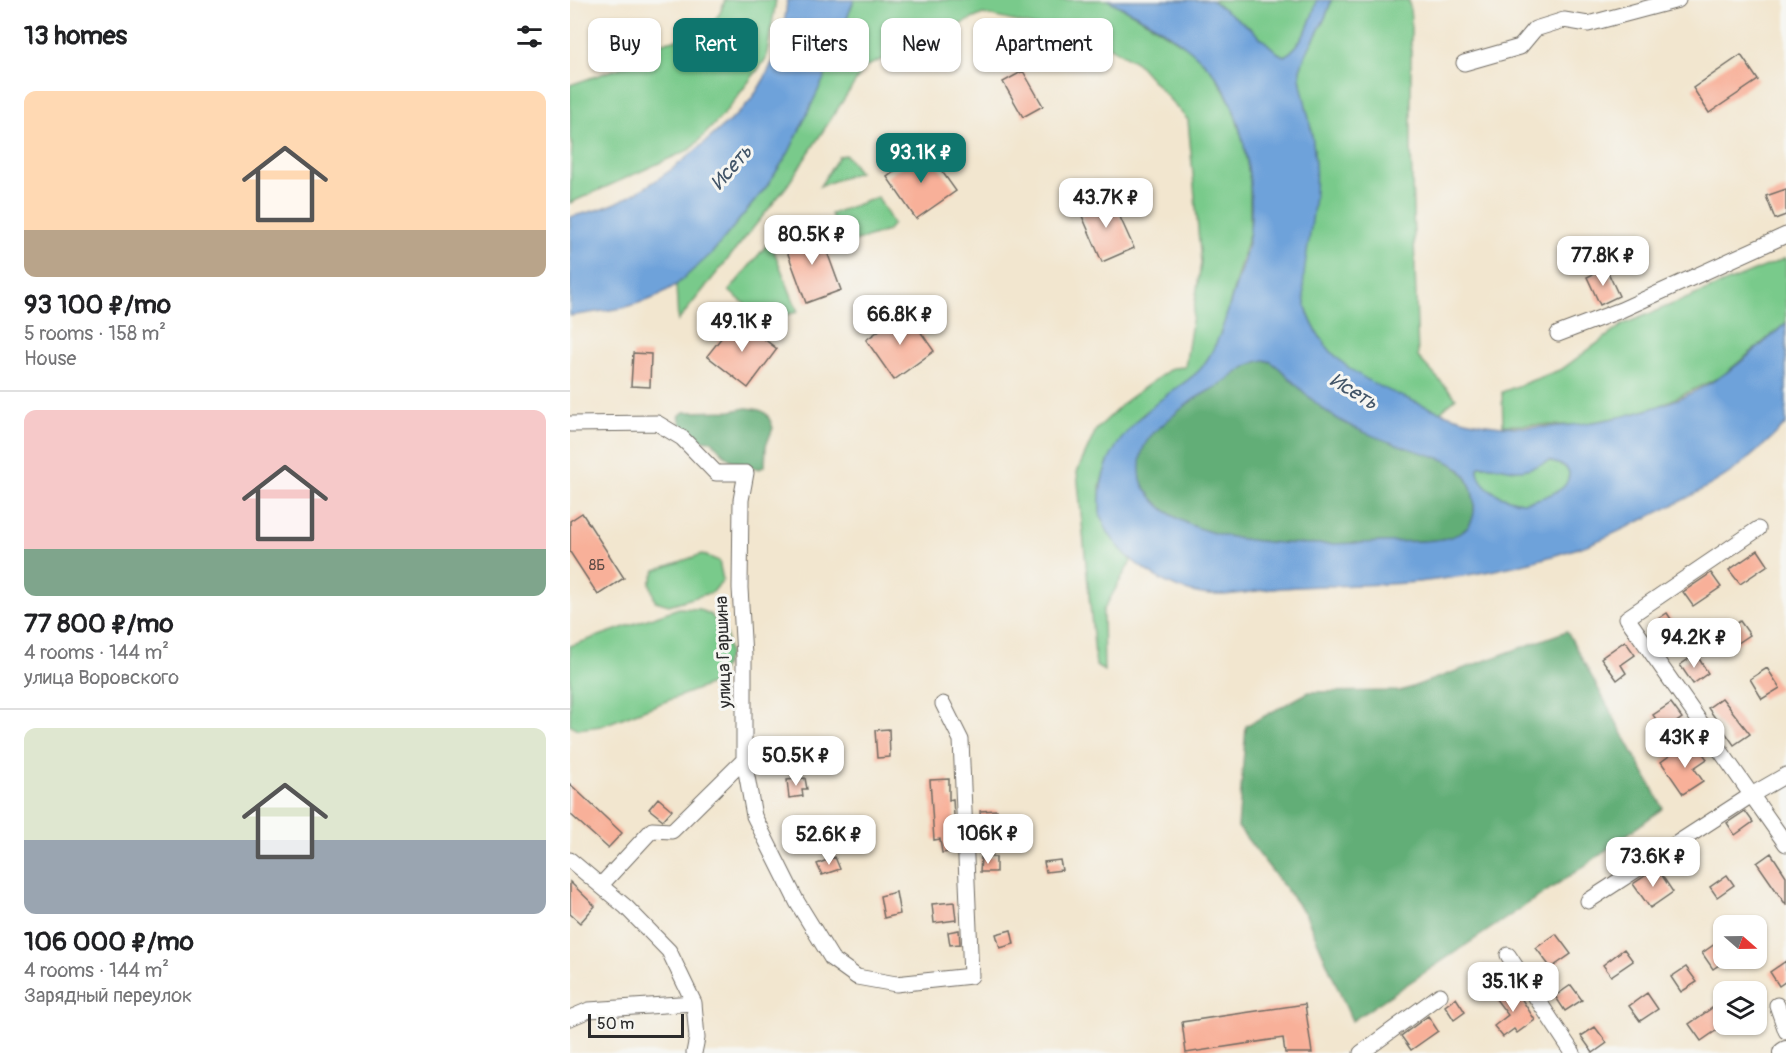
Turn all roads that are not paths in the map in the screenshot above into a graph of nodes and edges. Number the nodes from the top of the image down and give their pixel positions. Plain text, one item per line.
1 (1678, 0) edge
2 (1464, 63) dead end
3 (1786, 235) edge
4 (1558, 334) dead end
5 (570, 424) edge
6 (1758, 529) dead end
7 (943, 704) dead end
8 (744, 760) junction
9 (1786, 775) edge
10 (1753, 794) junction
11 (1786, 844) edge
12 (570, 860) edge
13 (601, 885) junction
14 (1588, 901) dead end
15 (1508, 955) dead end
16 (1440, 994) dead end
17 (694, 1003) junction
18 (1777, 1005) dead end
19 (570, 1018) edge
20 (1786, 1031) edge
21 (694, 1053) edge
22 (1361, 1053) edge
23 (1573, 1053) edge

1 - 2 street
3 - 4 street
5 - 8 street, улица Гаршина
6 - 10 street
7 - 8 street, улица Гаршина
8 - 13 street
9 - 10 street
10 - 11 street
10 - 14 street
12 - 13 street
13 - 17 street
15 - 23 street
16 - 22 street
17 - 19 street
17 - 21 street
18 - 20 street

